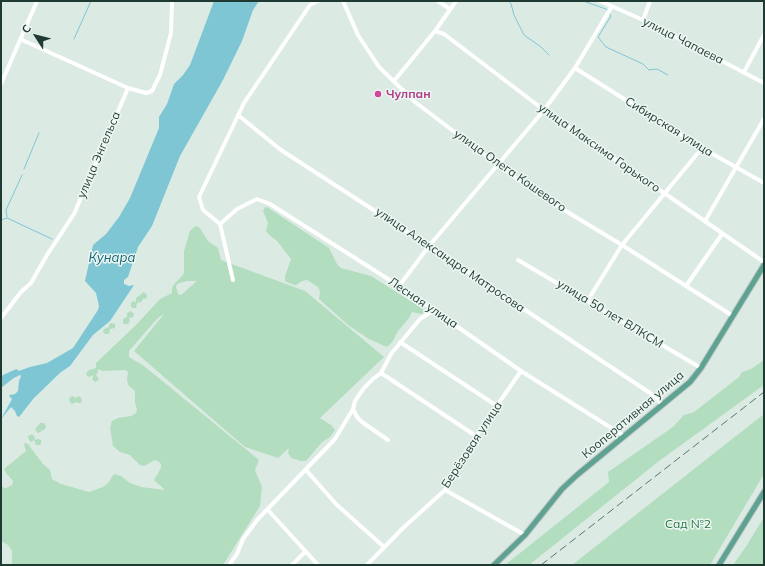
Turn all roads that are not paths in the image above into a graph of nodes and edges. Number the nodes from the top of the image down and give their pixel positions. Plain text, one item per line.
1 (37, 1) edge
2 (172, 1) edge
3 (318, 1) edge
4 (343, 1) edge
5 (438, 1) edge
6 (456, 1) edge
7 (600, 1) edge
8 (650, 1) edge
9 (612, 6) junction
10 (450, 9) junction
11 (643, 20) junction
12 (435, 31) junction
13 (764, 35) edge
14 (20, 39) junction
15 (575, 68) junction
16 (744, 72) junction
17 (394, 81) junction
18 (764, 83) edge
19 (1, 84) edge
20 (128, 88) junction
21 (544, 110) junction
22 (238, 115) junction
23 (764, 119) edge
24 (702, 148) junction
25 (498, 165) junction
26 (737, 168) junction
27 (764, 183) edge
28 (664, 193) junction
29 (705, 221) junction
30 (220, 224) junction
31 (722, 234) junction
32 (622, 244) junction
33 (429, 246) junction
34 (518, 260) dead end
35 (764, 264) edge
36 (233, 280) dead end
37 (399, 286) junction
38 (686, 286) junction
39 (588, 300) junction
40 (434, 310) junction
41 (733, 316) junction
42 (1, 318) edge
43 (400, 342) junction
44 (702, 368) junction
45 (520, 371) junction
46 (381, 373) junction
47 (662, 405) junction
48 (497, 406) junction
49 (353, 409) junction
50 (476, 436) junction
51 (624, 436) junction
52 (388, 440) dead end
53 (306, 470) junction
54 (445, 490) junction
55 (764, 492) edge
56 (268, 510) junction
57 (525, 535) junction
58 (384, 547) junction
59 (305, 552) junction
60 (229, 565) edge
61 (292, 565) edge
62 (318, 565) edge
63 (367, 565) edge
64 (494, 565) edge
65 (719, 565) edge

1 - 14 street
2 - 20 street
3 - 22 street
4 - 17 street, улица Олега Кошевого
5 - 10 street
6 - 10 street
7 - 9 street, улица Чапаева
8 - 11 street
9 - 11 street, улица Чапаева
9 - 15 street
10 - 12 street
11 - 16 street, улица Чапаева
12 - 17 street
12 - 21 street, улица Максима Горького
13 - 16 street
14 - 19 street
14 - 20 street
15 - 21 street
15 - 24 street, Сибирская улица
16 - 18 street, улица Чапаева
17 - 25 street, улица Олега Кошевого
20 - 42 street, улица Энгельса
21 - 25 street
21 - 28 street, улица Максима Горького
22 - 30 street
22 - 33 street, улица Александра Матросова
23 - 26 street
24 - 26 street, Сибирская улица
24 - 28 street
25 - 32 street, улица Олега Кошевого
25 - 33 street
26 - 27 street, Сибирская улица
26 - 29 street
28 - 29 street, улица Максима Горького
28 - 32 street
29 - 31 street, улица Максима Горького
30 - 36 street
30 - 37 street, Лесная улица
31 - 35 street, улица Максима Горького
31 - 38 street
32 - 38 street, улица Олега Кошевого
32 - 39 street
33 - 37 street
33 - 47 street, улица Александра Матросова
34 - 39 street, улица 50 лет ВЛКСМ
35 - 41 main road, Кооперативная улица
37 - 40 street, Лесная улица
38 - 41 street, улица Олега Кошевого
39 - 44 street, улица 50 лет ВЛКСМ
40 - 43 street
40 - 45 street, Лесная улица
41 - 44 main road, Кооперативная улица
43 - 46 street
43 - 48 street
44 - 47 main road, Кооперативная улица
45 - 48 street, Берёзовая улица
45 - 51 street, Лесная улица
46 - 49 street
46 - 50 street
47 - 51 main road, Кооперативная улица
48 - 50 street, Берёзовая улица
49 - 52 street
49 - 53 street
50 - 54 street, Берёзовая улица
51 - 57 main road, Кооперативная улица
53 - 56 street
53 - 58 street
54 - 57 street
54 - 58 street, Берёзовая улица
55 - 65 main road
56 - 59 street
56 - 60 street
57 - 64 main road, Кооперативная улица
58 - 63 street, Берёзовая улица
59 - 61 street
59 - 62 street

